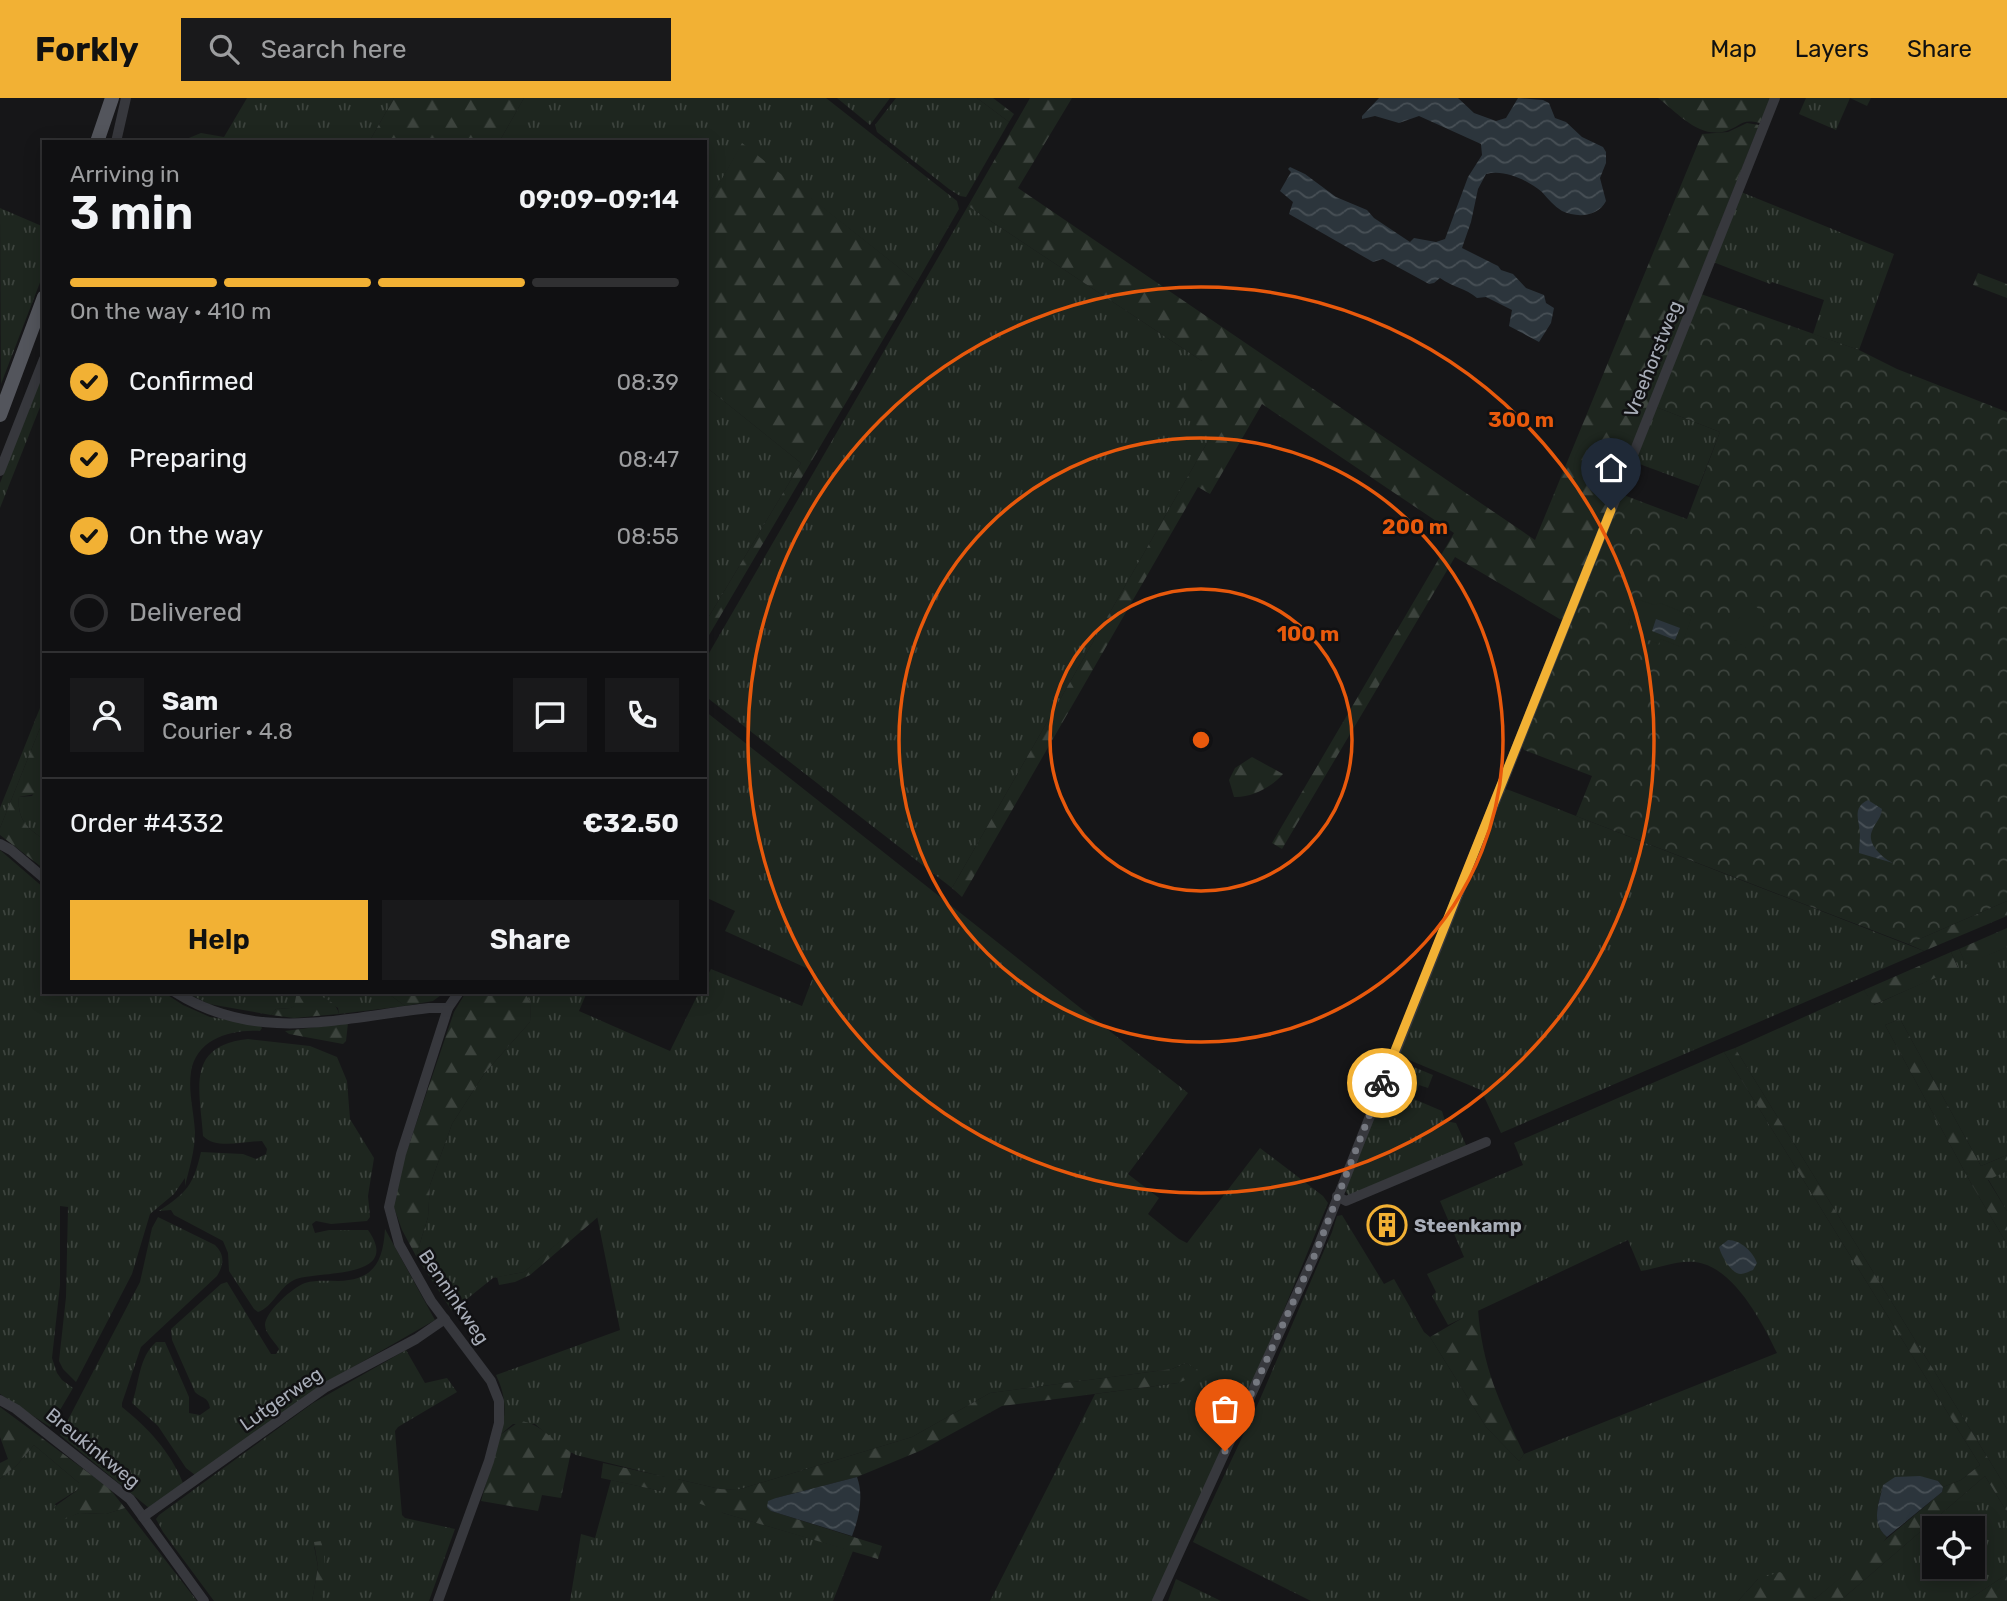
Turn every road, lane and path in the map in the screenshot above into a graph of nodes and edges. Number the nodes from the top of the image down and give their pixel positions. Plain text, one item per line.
1 (112, 98) edge
2 (126, 98) edge
3 (1775, 98) edge
4 (98, 140) edge
5 (104, 140) edge
6 (116, 140) edge
7 (41, 312) edge
8 (42, 364) edge
9 (0, 415) edge
10 (0, 471) edge
11 (0, 844) edge
12 (42, 876) edge
13 (179, 994) edge
14 (458, 994) edge
15 (448, 1008) junction
16 (1486, 1142) dead end
17 (1337, 1196) junction
18 (445, 1319) junction
19 (0, 1400) edge
20 (143, 1517) junction
21 (204, 1601) edge
22 (439, 1601) edge
23 (1157, 1601) edge

1 - 4 main road
1 - 5 main road
2 - 6 street
3 - 17 street, Vreehorstweg
7 - 9 main road
8 - 10 street
11 - 12 street
13 - 15 street
14 - 15 street, Benninkweg
15 - 18 street, Benninkweg
16 - 17 street
17 - 23 street, Vreehorstweg
18 - 20 street, Lutgerweg
18 - 22 street, Benninkweg
19 - 20 street, Breukinkweg
20 - 21 street, Breukinkweg

